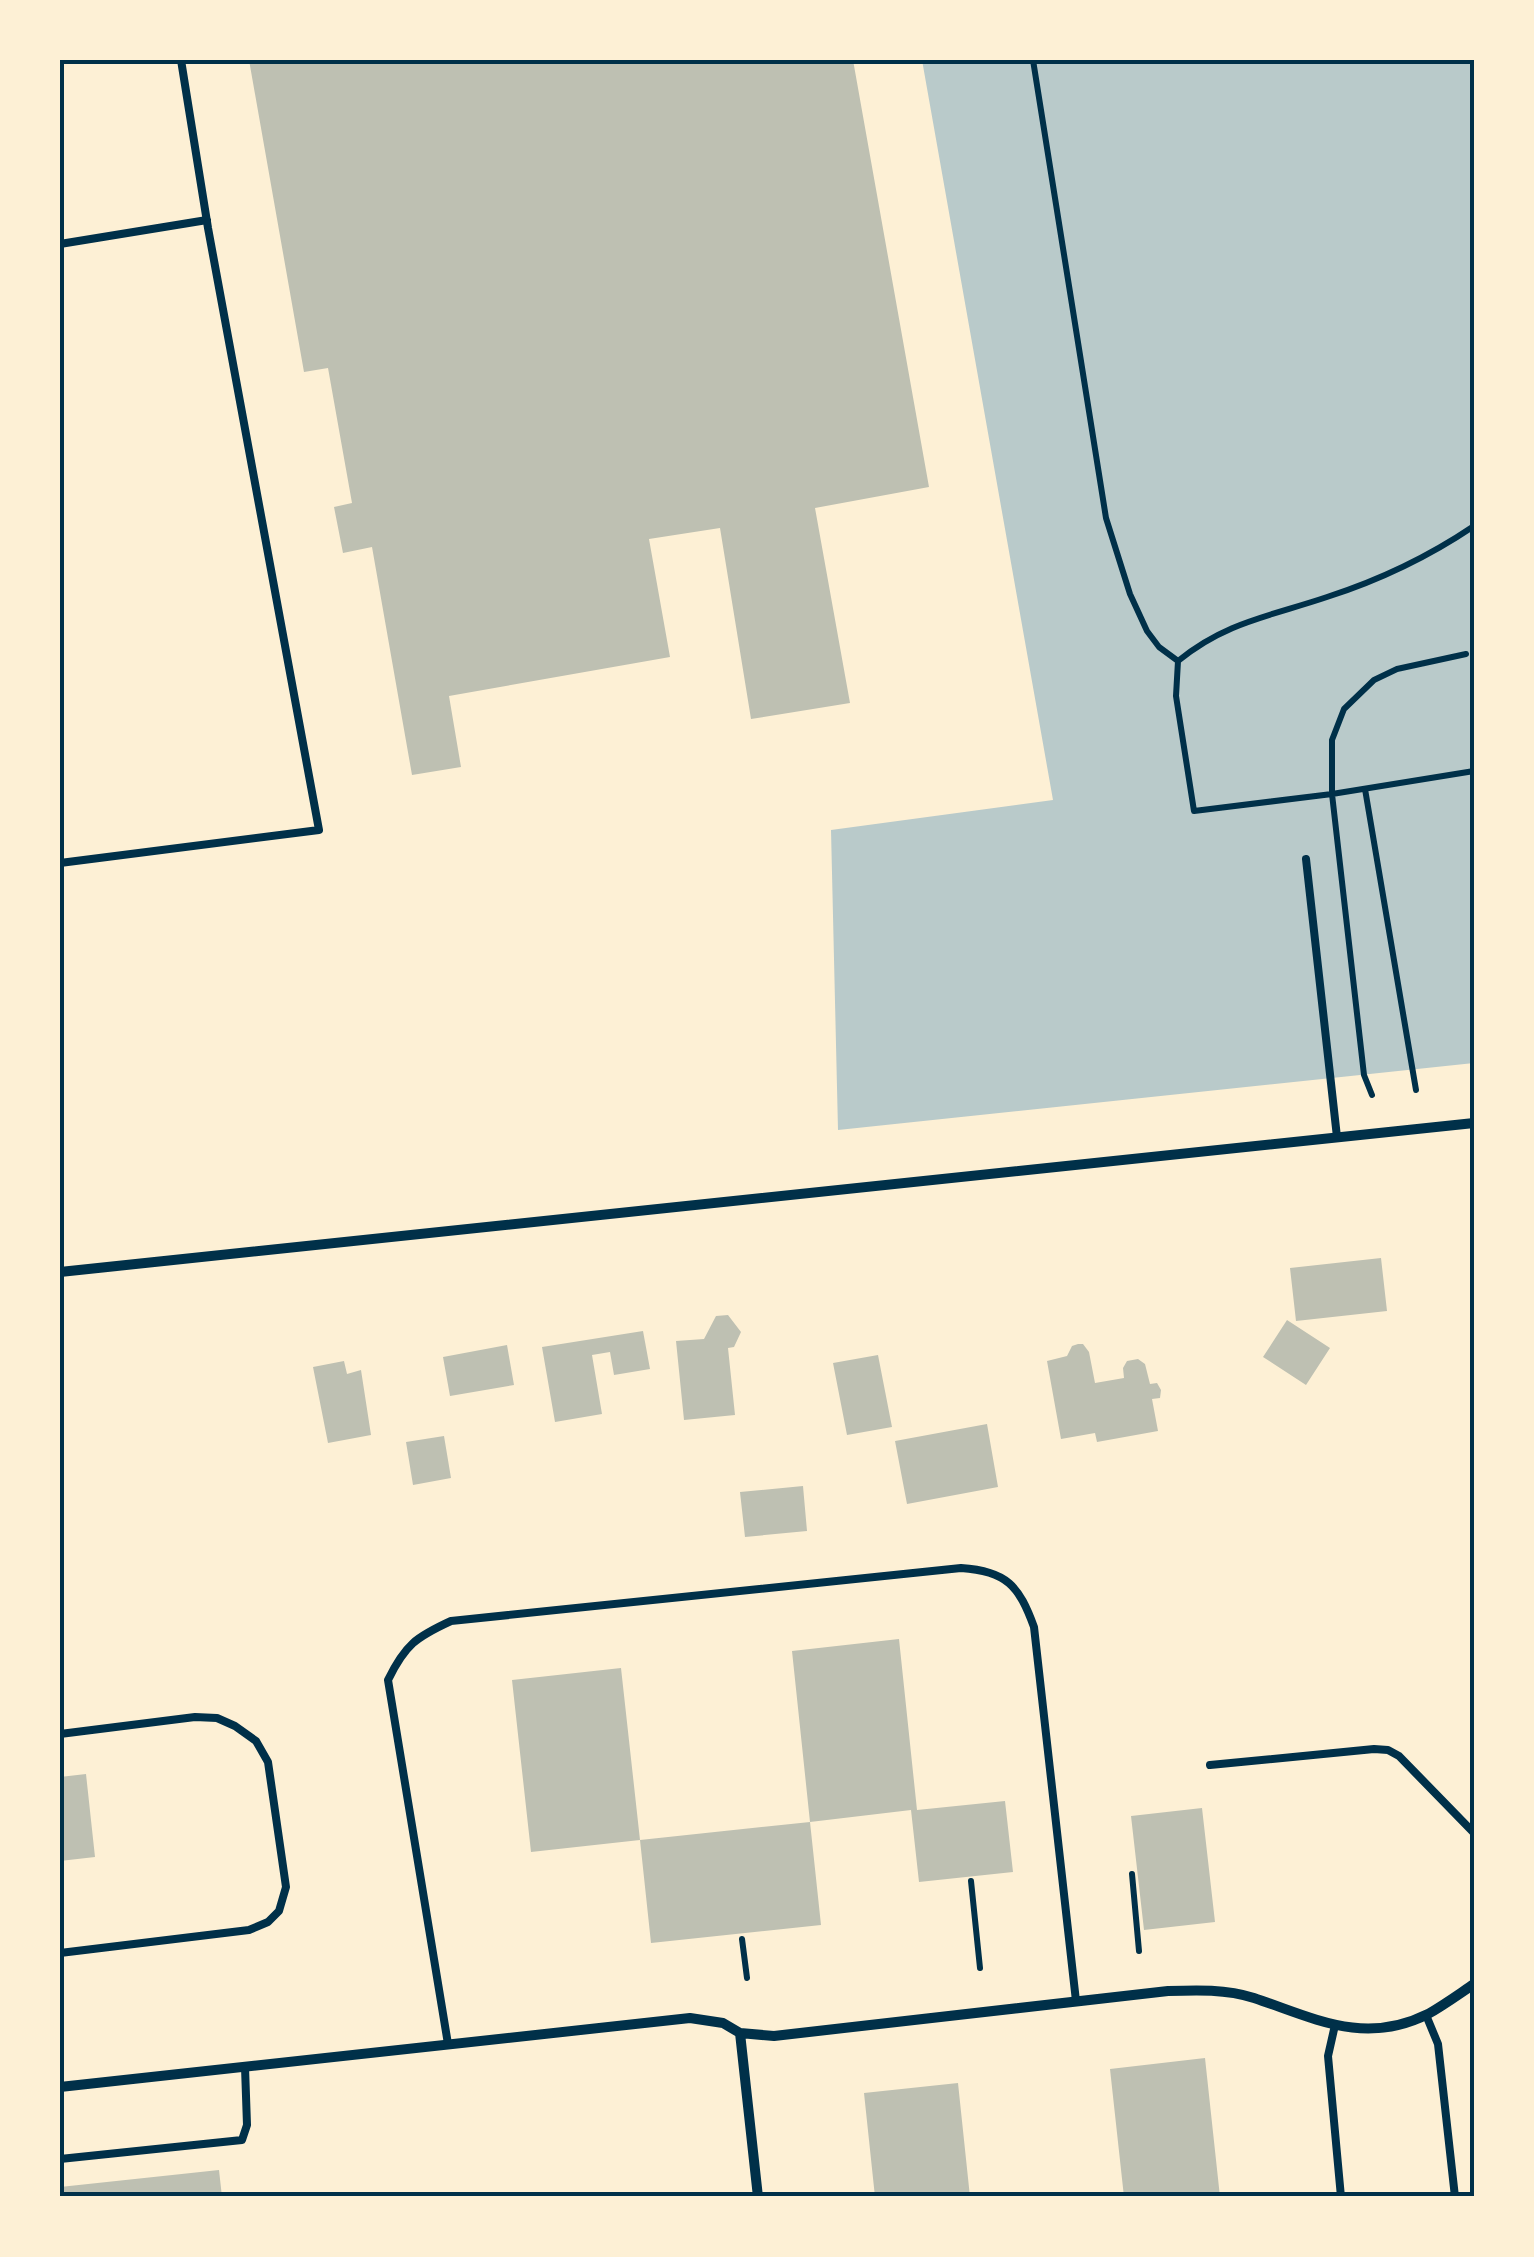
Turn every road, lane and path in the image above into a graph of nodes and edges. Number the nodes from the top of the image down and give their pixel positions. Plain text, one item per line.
1 (181, 60) edge
2 (1034, 60) edge
3 (207, 220) junction
4 (60, 244) edge
5 (1474, 526) edge
6 (1466, 654) dead end
7 (1178, 661) junction
8 (1474, 771) edge
9 (1364, 789) junction
10 (1332, 794) junction
11 (1306, 858) dead end
12 (60, 863) edge
13 (1416, 1090) dead end
14 (1372, 1095) dead end
15 (1474, 1123) edge
16 (1338, 1137) junction
17 (60, 1272) edge
18 (60, 1734) edge
19 (1210, 1765) dead end
20 (1474, 1833) edge
21 (1132, 1874) dead end
22 (971, 1882) dead end
23 (742, 1939) dead end
24 (1139, 1951) dead end
25 (60, 1953) edge
26 (980, 1968) dead end
27 (747, 1978) dead end
28 (1474, 1984) edge
29 (1076, 2001) junction
30 (1426, 2014) junction
31 (1335, 2025) junction
32 (740, 2033) junction
33 (448, 2044) junction
34 (244, 2067) junction
35 (60, 2087) edge
36 (60, 2158) edge
37 (758, 2197) edge
38 (1341, 2197) edge
39 (1455, 2197) edge

1 - 3 lane
2 - 7 path
3 - 4 lane
3 - 12 lane
5 - 7 path
6 - 10 path
7 - 10 path
8 - 9 path
9 - 10 path
9 - 13 path
10 - 14 path
11 - 16 lane
15 - 16 street
16 - 17 street
18 - 25 lane
19 - 20 lane
21 - 24 path
22 - 26 path
23 - 27 path
28 - 30 street
29 - 31 street
29 - 32 street
29 - 33 lane
30 - 31 street
30 - 39 lane
31 - 38 lane
32 - 33 street
32 - 37 street
33 - 34 street
34 - 35 street
34 - 36 lane

